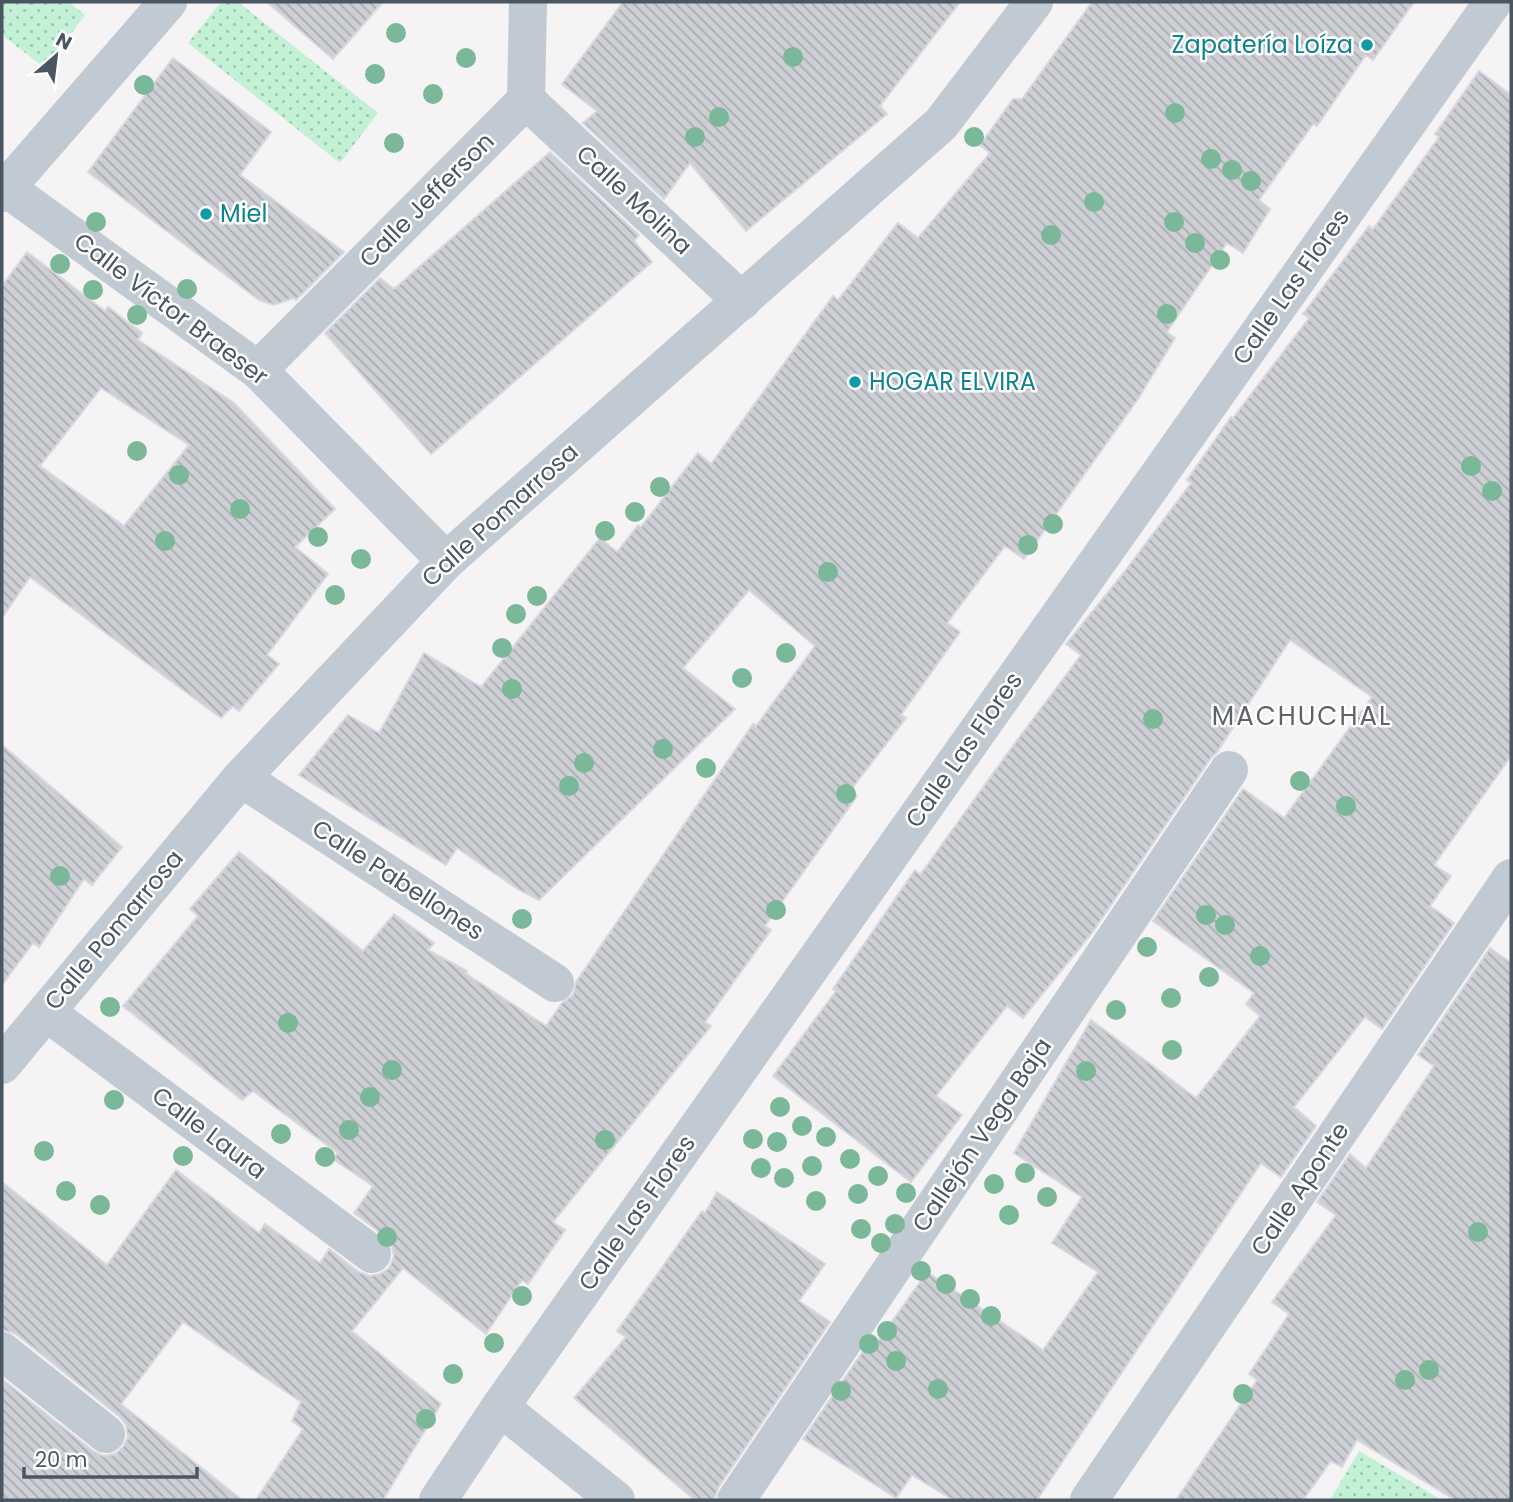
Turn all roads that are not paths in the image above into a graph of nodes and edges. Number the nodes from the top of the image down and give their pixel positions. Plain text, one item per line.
1 (168, 2) edge
2 (528, 2) edge
3 (1034, 2) edge
4 (1493, 2) edge
5 (526, 100) junction
6 (4, 190) edge
7 (742, 301) junction
8 (258, 370) junction
9 (446, 561) junction
10 (1229, 770) dead end
11 (241, 778) junction
12 (1511, 878) edge
13 (555, 983) dead end
14 (46, 1012) junction
15 (2, 1065) edge
16 (372, 1254) dead end
17 (2, 1351) edge
18 (500, 1407) junction
19 (106, 1434) dead end
20 (438, 1500) edge
21 (615, 1500) edge
22 (736, 1500) edge
23 (1089, 1500) edge

1 - 6 street
2 - 5 street
3 - 7 street, Calle Pomarrosa
4 - 18 street, Calle Las Flores
5 - 7 street, Calle Molina
5 - 8 street, Calle Jefferson
6 - 8 street, Calle Víctor Braeser
7 - 9 street, Calle Pomarrosa
8 - 9 street, Calle Víctor Braeser
9 - 11 street, Calle Pomarrosa
10 - 22 street, Callejón Vega Baja
11 - 13 street, Calle Pabellones
11 - 14 street, Calle Pomarrosa
12 - 23 street, Calle Aponte
14 - 15 street, Calle Pomarrosa
14 - 16 street, Calle Laura
17 - 19 street
18 - 20 street, Calle Las Flores
18 - 21 street

